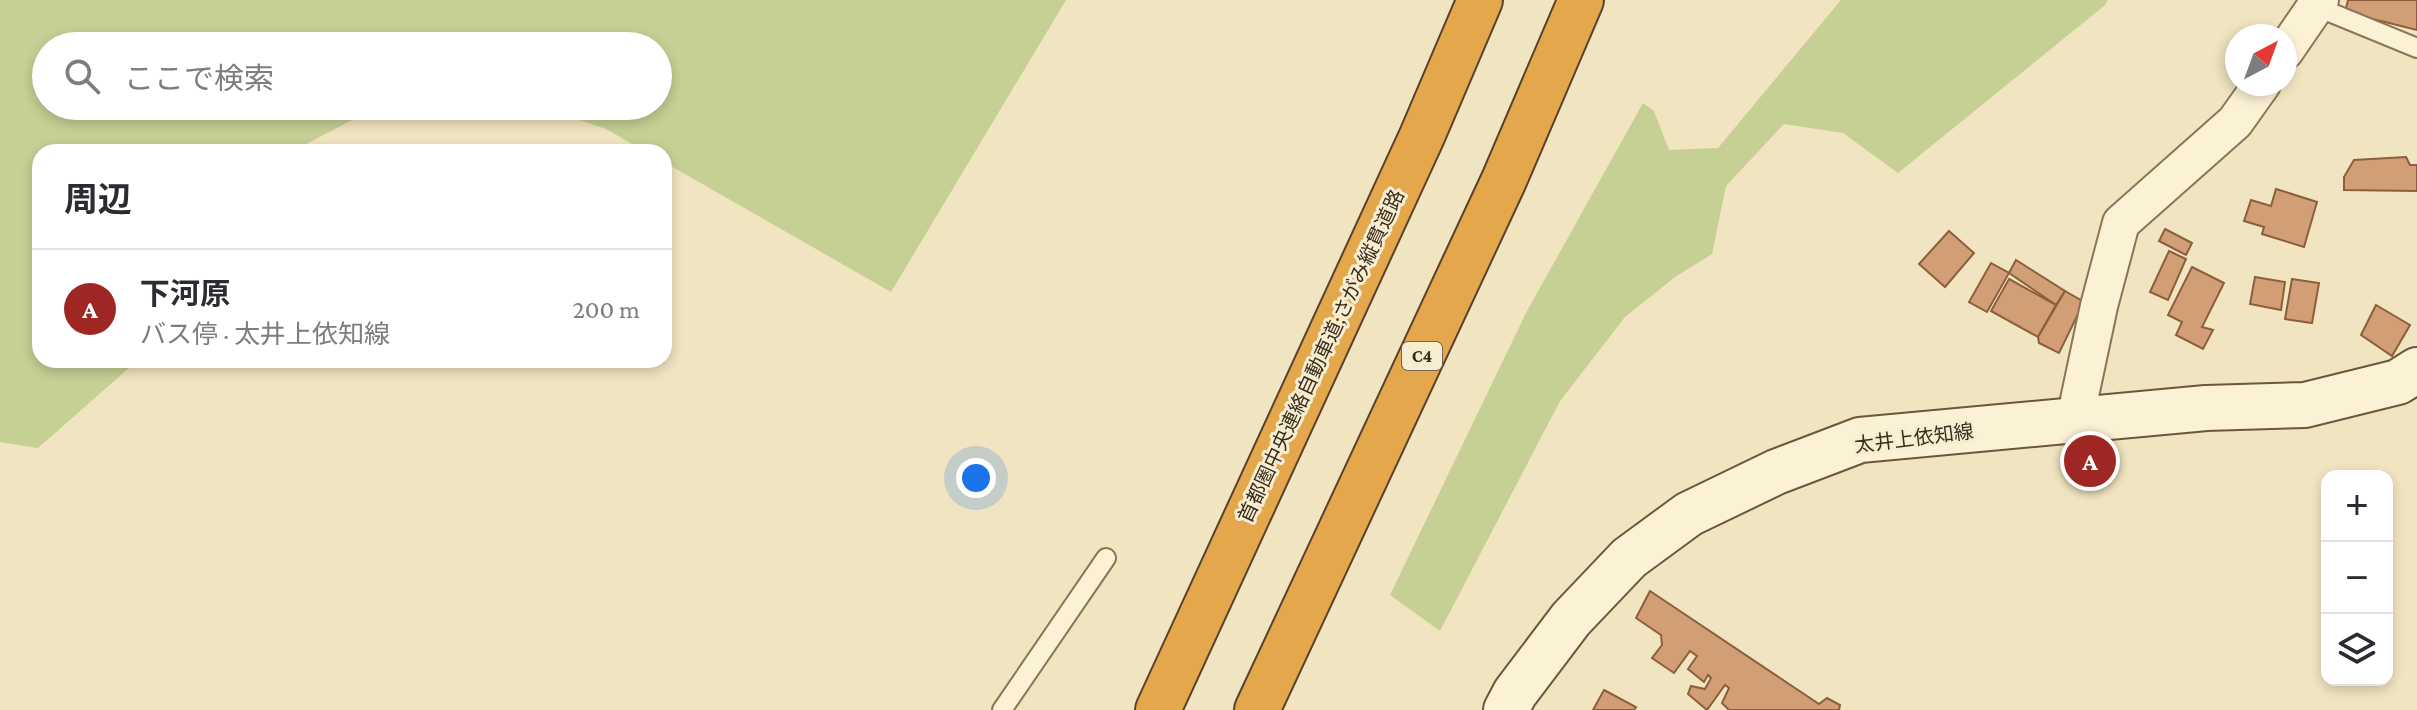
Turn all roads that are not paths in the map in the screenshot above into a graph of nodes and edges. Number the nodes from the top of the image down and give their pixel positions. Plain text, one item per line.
1 (1480, 0) edge
2 (1581, 0) edge
3 (2318, 3) edge
4 (2297, 34) edge
5 (2417, 48) edge
6 (2253, 96) edge
7 (2417, 370) edge
8 (2075, 419) junction
9 (1106, 558) dead end
10 (1002, 710) edge
11 (1158, 710) edge
12 (1257, 710) edge
13 (1506, 710) edge

1 - 11 highway, 首都圏中央連絡自動車道;さがみ縦貫道路
2 - 12 highway, C4
3 - 4 street
3 - 5 lane
6 - 8 street
7 - 8 main road, 太井上依知線
8 - 13 main road, 太井上依知線
9 - 10 lane

